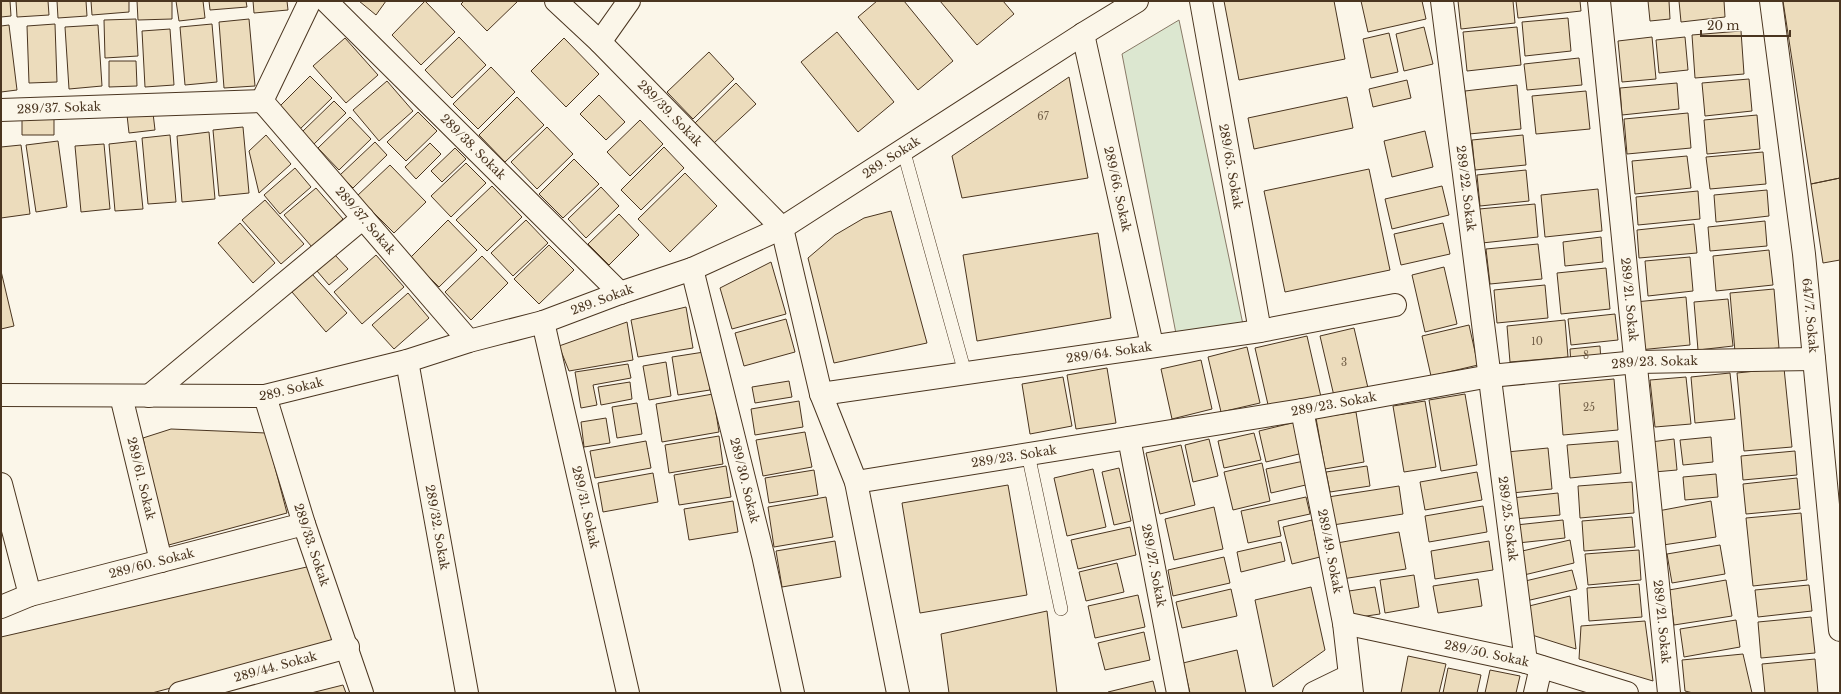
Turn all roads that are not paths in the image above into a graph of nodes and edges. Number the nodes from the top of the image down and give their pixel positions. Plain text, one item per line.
1 (310, 1) edge
2 (326, 1) edge
3 (556, 1) edge
4 (629, 1) edge
5 (1137, 1) edge
6 (1201, 1) edge
7 (1442, 1) edge
8 (1599, 1) edge
9 (1771, 1) edge
10 (1083, 34) junction
11 (600, 42) junction
12 (262, 100) junction
13 (1, 110) edge
14 (903, 150) junction
15 (363, 218) junction
16 (782, 228) junction
17 (692, 269) junction
18 (620, 293) junction
19 (1395, 305) dead end
20 (543, 322) junction
21 (1260, 331) junction
22 (469, 341) junction
23 (1152, 345) junction
24 (1814, 359) junction
25 (407, 361) junction
26 (1637, 362) junction
27 (965, 373) junction
28 (1490, 376) junction
29 (1, 394) edge
30 (821, 394) junction
31 (121, 396) junction
32 (149, 396) junction
33 (265, 396) junction
34 (1302, 410) junction
35 (1129, 438) junction
36 (1028, 454) junction
37 (856, 482) junction
38 (1, 484) edge
39 (304, 524) junction
40 (161, 561) junction
41 (30, 595) junction
42 (1, 607) edge
43 (1061, 609) dead end
44 (1344, 624) junction
45 (1840, 630) edge
46 (348, 647) junction
47 (1533, 664) junction
48 (1350, 684) edge
49 (180, 693) edge
50 (362, 693) edge
51 (467, 693) edge
52 (628, 693) edge
53 (793, 693) edge
54 (898, 693) edge
55 (1178, 693) edge
56 (1314, 693) edge
57 (1535, 693) edge
58 (1627, 693) edge
59 (1669, 693) edge

1 - 12 street
2 - 18 street, 289/38. Sokak
3 - 11 street, 289/39. Sokak
4 - 11 street
5 - 10 street, 289. Sokak
6 - 21 street, 289/65. Sokak
7 - 28 street, 289/22. Sokak
8 - 26 street, 289/21. Sokak
9 - 24 street, 647/7. Sokak
10 - 14 street, 289. Sokak
10 - 23 street, 289/66. Sokak
11 - 16 street, 289/39. Sokak
12 - 13 street, 289/37. Sokak
12 - 15 street, 289/37. Sokak
14 - 16 street, 289. Sokak
14 - 27 lane
15 - 22 street, 289/37. Sokak
15 - 32 street
16 - 17 street, 289. Sokak
16 - 30 street
17 - 18 street, 289. Sokak
17 - 53 street, 289/30. Sokak
18 - 20 street, 289. Sokak
19 - 21 street, 289/64. Sokak
20 - 22 street, 289. Sokak
20 - 52 street, 289/31. Sokak
21 - 23 street, 289/64. Sokak
22 - 25 street, 289. Sokak
23 - 27 street, 289/64. Sokak
24 - 26 street, 289/23. Sokak
24 - 45 street, 647/7. Sokak
25 - 33 street, 289. Sokak
25 - 51 street, 289/32. Sokak
26 - 28 street, 289/23. Sokak
26 - 59 street, 289/21. Sokak
27 - 30 street, 289/64. Sokak
28 - 34 street, 289/23. Sokak
28 - 47 street, 289/25. Sokak
29 - 31 street, 289. Sokak
30 - 37 street
31 - 32 street, 289. Sokak
31 - 40 street, 289/61. Sokak
32 - 33 street, 289. Sokak
33 - 39 street, 289/33. Sokak
34 - 35 street, 289/23. Sokak
34 - 44 street, 289/49. Sokak
35 - 36 street, 289/23. Sokak
35 - 55 street, 289/27. Sokak
36 - 37 street, 289/23. Sokak
36 - 43 lane
37 - 54 street
38 - 41 street
39 - 40 street, 289/60. Sokak
39 - 46 street, 289/33. Sokak
40 - 41 street, 289/60. Sokak
41 - 42 street, 289/60. Sokak
44 - 47 street, 289/50. Sokak
44 - 48 street, 289/49. Sokak
46 - 49 street, 289/44. Sokak
46 - 50 street, 289/33. Sokak
47 - 57 street, 289/25. Sokak
47 - 58 street, 289/50. Sokak
48 - 56 street

